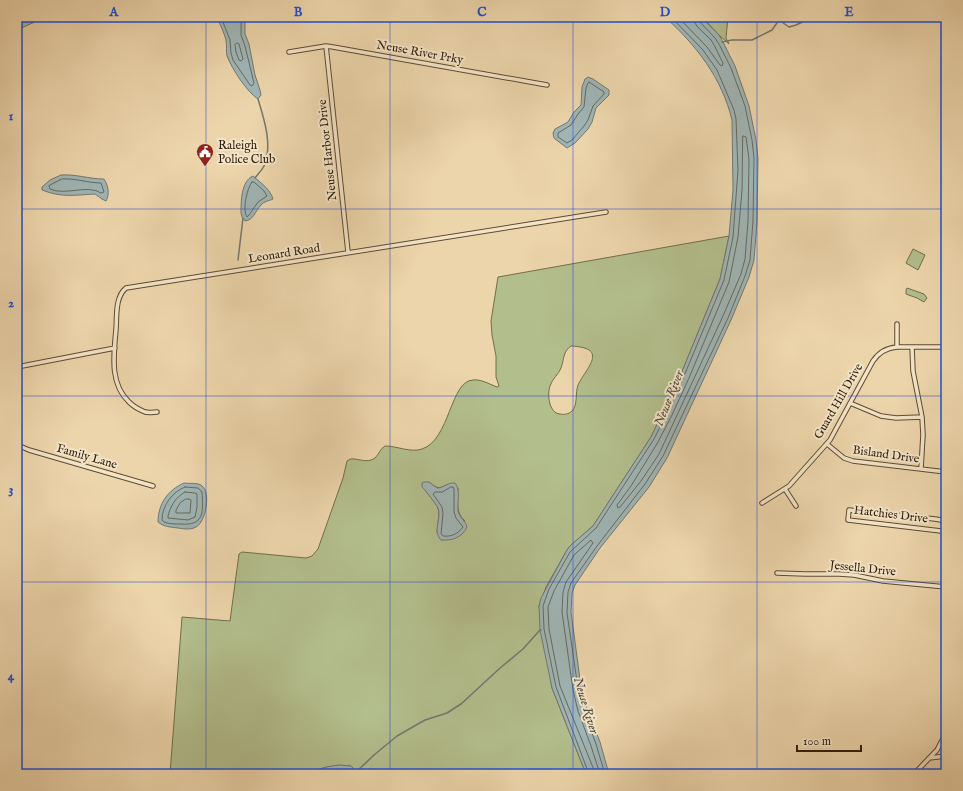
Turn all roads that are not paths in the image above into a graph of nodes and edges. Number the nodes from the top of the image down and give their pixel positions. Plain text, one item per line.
1 (326, 46) junction
2 (289, 52) dead end
3 (547, 85) dead end
4 (606, 212) dead end
5 (348, 252) junction
6 (897, 324) dead end
7 (897, 347) junction
8 (912, 347) junction
9 (946, 347) edge
10 (115, 348) junction
11 (17, 367) edge
12 (17, 372) edge
13 (850, 403) junction
14 (158, 412) dead end
15 (922, 417) junction
16 (17, 443) edge
17 (827, 444) junction
18 (921, 469) junction
19 (946, 472) edge
20 (153, 486) dead end
21 (785, 489) junction
22 (762, 503) dead end
23 (796, 506) dead end
24 (946, 526) edge
25 (946, 530) edge
26 (778, 572) dead end
27 (946, 587) edge
28 (946, 733) edge
29 (946, 756) edge
30 (930, 758) junction
31 (914, 774) edge

1 - 2 street, Neuse River Prky
1 - 3 street, Neuse River Prky
1 - 5 street, Neuse Harbor Drive
4 - 5 street, Leonard Road
5 - 10 street, Leonard Road
6 - 7 street
7 - 8 street, Guard Hill Drive
7 - 13 street, Guard Hill Drive
8 - 9 street, Guard Hill Drive
8 - 15 street
10 - 11 street
10 - 14 street, Leonard Road
11 - 12 street
13 - 15 street
13 - 17 street, Guard Hill Drive
15 - 18 street
16 - 20 street, Family Lane
17 - 18 street, Bisland Drive
17 - 21 street, Guard Hill Drive
18 - 19 street, Bisland Drive
21 - 22 street, Guard Hill Drive
21 - 23 street
24 - 25 street, Hatchies Drive
26 - 27 street, Jessella Drive
28 - 30 street
29 - 30 street
30 - 31 street

